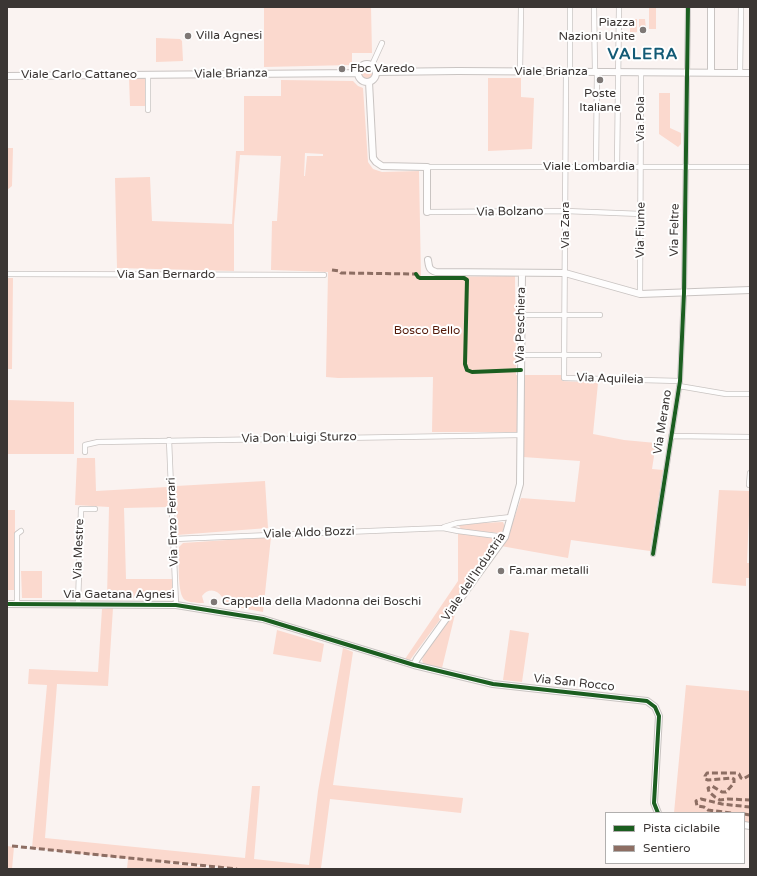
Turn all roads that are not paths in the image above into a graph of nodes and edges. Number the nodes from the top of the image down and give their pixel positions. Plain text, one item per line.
1 (521, 7) edge
2 (570, 7) edge
3 (594, 7) edge
4 (619, 7) edge
5 (688, 7) edge
6 (711, 7) edge
7 (741, 7) edge
8 (382, 43) dead end
9 (372, 65) junction
10 (520, 71) junction
11 (376, 72) junction
12 (568, 72) junction
13 (596, 72) junction
14 (618, 72) junction
15 (642, 72) junction
16 (687, 72) junction
17 (711, 72) junction
18 (358, 73) junction
19 (740, 73) junction
20 (750, 73) edge
21 (150, 75) junction
22 (7, 76) edge
23 (369, 82) junction
24 (148, 110) dead end
25 (641, 166) junction
26 (427, 167) junction
27 (566, 167) junction
28 (596, 167) junction
29 (617, 167) junction
30 (686, 167) junction
31 (750, 167) edge
32 (566, 211) junction
33 (427, 212) joint
34 (641, 214) junction
35 (428, 260) dead end
36 (520, 273) junction
37 (565, 273) junction
38 (7, 274) edge
39 (324, 275) dead end
40 (750, 290) edge
41 (684, 293) junction
42 (640, 294) junction
43 (522, 315) junction
44 (565, 315) junction
45 (600, 315) dead end
46 (521, 355) junction
47 (565, 355) junction
48 (598, 355) dead end
49 (564, 378) joint
50 (679, 383) junction
51 (750, 394) edge
52 (520, 435) junction
53 (671, 436) junction
54 (750, 437) edge
55 (170, 440) junction
56 (85, 452) dead end
57 (750, 473) edge
58 (749, 486) edge
59 (96, 508) dead end
60 (511, 517) junction
61 (443, 528) junction
62 (22, 531) dead end
63 (504, 536) junction
64 (174, 539) junction
65 (653, 554) dead end
66 (7, 604) edge
67 (17, 604) junction
68 (78, 605) junction
69 (176, 605) junction
70 (414, 665) junction
71 (658, 812) edge

1 - 10 street
2 - 12 street, Via Zara
3 - 13 street
4 - 14 street
5 - 16 street, Via Feltre
6 - 17 street
7 - 19 street
8 - 9 street
9 - 11 street
9 - 18 street, Viale Brianza
10 - 11 street, Viale Brianza
10 - 12 street, Viale Brianza
11 - 23 street
12 - 13 street, Viale Brianza
12 - 27 street, Via Zara
13 - 14 street, Viale Brianza
13 - 28 street
14 - 15 street, Viale Brianza
14 - 29 street
15 - 16 street, Viale Brianza
15 - 25 street, Via Pola
16 - 17 street, Viale Brianza
16 - 30 street, Via Feltre
17 - 19 street, Viale Brianza
18 - 21 street, Viale Brianza
18 - 23 street
19 - 20 street, Viale Brianza
21 - 22 street, Viale Carlo Cattaneo
21 - 24 street
23 - 26 street
25 - 29 street, Viale Lombardia
25 - 30 street, Viale Lombardia
25 - 34 street, Via Fiume
26 - 27 street, Viale Lombardia
26 - 33 street
27 - 28 street, Viale Lombardia
27 - 32 street, Via Zara
28 - 29 street, Viale Lombardia
30 - 31 street, Viale Lombardia
30 - 41 street, Via Feltre
32 - 33 street, Via Bolzano
32 - 34 street, Via Bolzano
32 - 37 street, Via Zara
34 - 42 street, Via Fiume
35 - 36 street
36 - 37 street
36 - 43 street, Via Peschiera
37 - 42 street
37 - 44 street, Via Zara
38 - 39 street, Via San Bernardo
40 - 41 street
41 - 42 street
41 - 50 street, Via Merano
43 - 44 street
43 - 46 street, Via Peschiera
44 - 45 street
44 - 47 street, Via Zara
46 - 47 street
46 - 52 street, Via Peschiera
47 - 48 street
47 - 49 street, Via Zara
49 - 50 street, Via Aquileia
50 - 51 street, Via Aquileia
50 - 53 street, Via Merano
52 - 55 street, Via Don Luigi Sturzo
52 - 60 street, Viale dell'Industria
53 - 54 street
53 - 65 street, Via Merano
55 - 56 street, Via Don Luigi Sturzo
55 - 64 street, Via Enzo Ferrari
57 - 58 street
59 - 68 street, Via Mestre
60 - 61 street, Viale Aldo Bozzi
60 - 63 street, Viale dell'Industria
61 - 63 street, Viale Aldo Bozzi
61 - 64 street, Viale Aldo Bozzi
62 - 67 street
63 - 70 street, Viale dell'Industria
64 - 69 street, Via Enzo Ferrari
66 - 67 street, Via Gaetana Agnesi
67 - 68 street, Via Gaetana Agnesi
68 - 69 street, Via Gaetana Agnesi
69 - 70 street, Via Gaetana Agnesi
70 - 71 street, Via San Rocco

